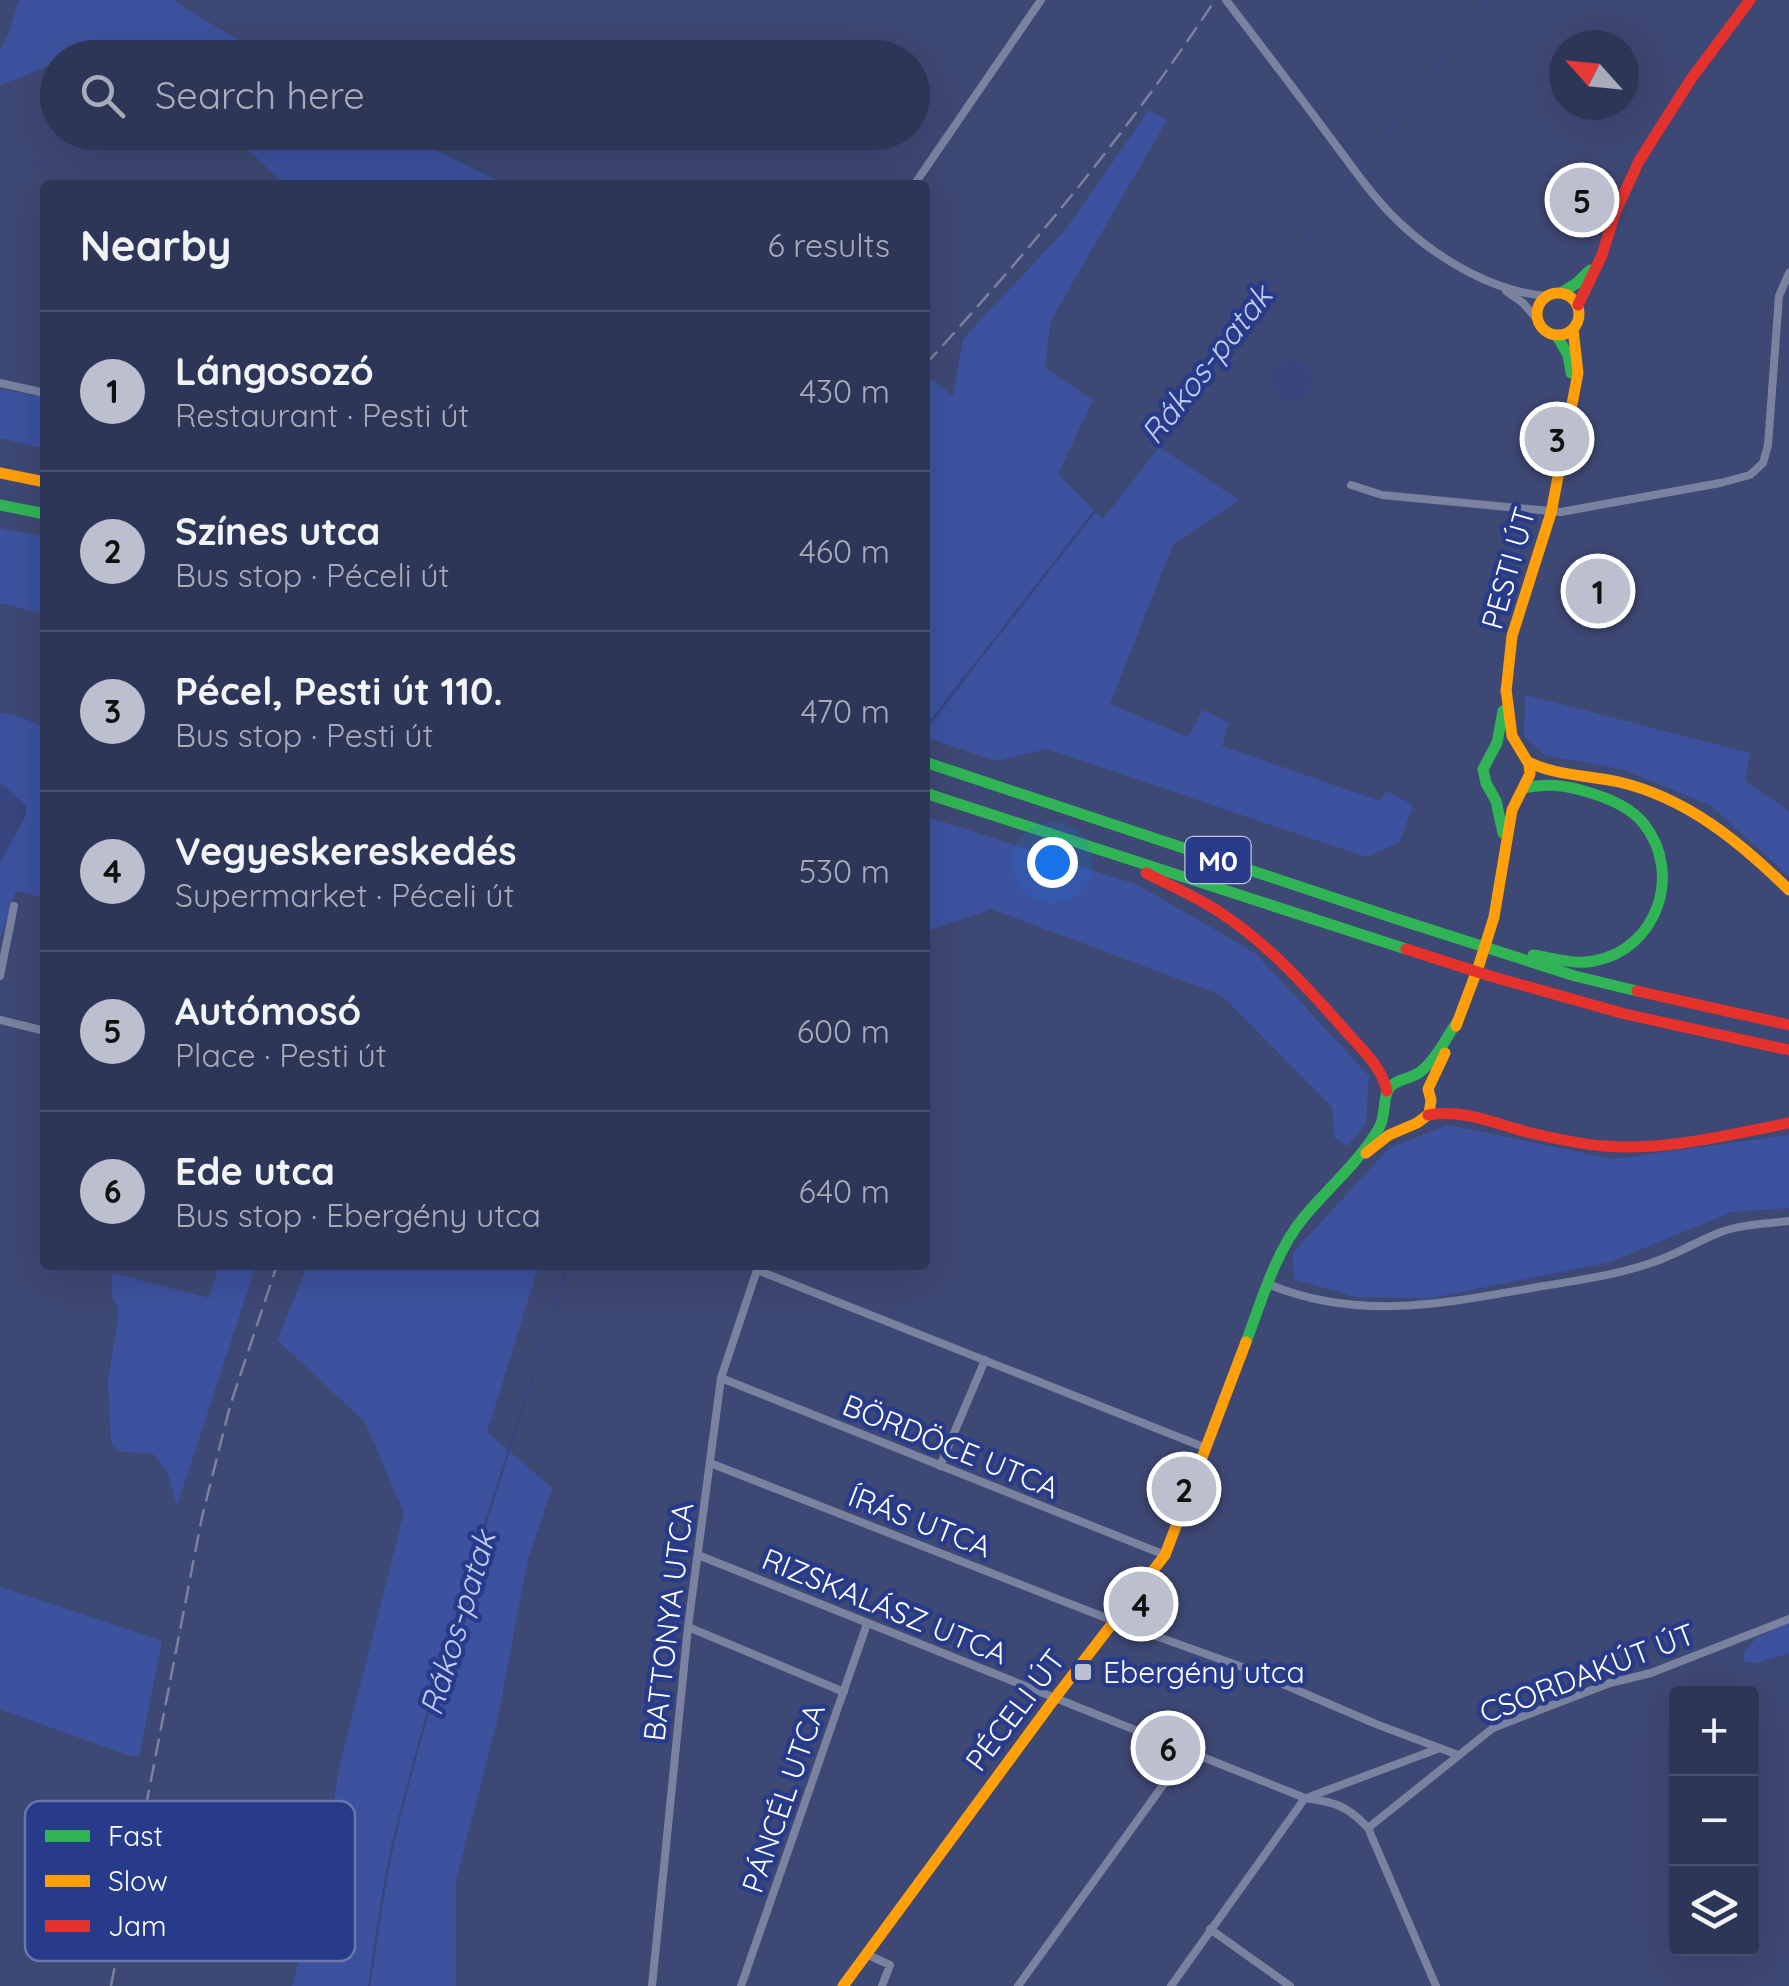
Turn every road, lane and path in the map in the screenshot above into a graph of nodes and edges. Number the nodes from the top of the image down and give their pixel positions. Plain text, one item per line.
1 (1041, 0) edge
2 (1226, 0) edge
3 (1750, 0) edge
4 (917, 180) edge
5 (1602, 255) junction
6 (1789, 273) edge
7 (1494, 282) junction
8 (1555, 294) junction
9 (1578, 305) junction
10 (1538, 319) junction
11 (1573, 329) junction
12 (1557, 336) junction
13 (0, 383) edge
14 (40, 391) edge
15 (1571, 403) junction
16 (0, 473) edge
17 (40, 481) edge
18 (1350, 484) dead end
19 (0, 505) edge
20 (1551, 512) junction
21 (40, 513) edge
22 (1506, 688) junction
23 (1493, 753) junction
24 (1524, 757) junction
25 (930, 764) edge
26 (1492, 790) junction
27 (1522, 790) junction
28 (930, 795) edge
29 (1504, 842) junction
30 (1092, 848) junction
31 (1789, 890) edge
32 (14, 906) dead end
33 (1478, 946) junction
34 (0, 976) edge
35 (0, 1020) edge
36 (1458, 1022) junction
37 (1789, 1024) edge
38 (40, 1029) edge
39 (1789, 1050) edge
40 (1410, 1078) junction
41 (1428, 1089) junction
42 (1388, 1091) junction
43 (1386, 1110) junction
44 (1428, 1115) junction
45 (1789, 1123) edge
46 (1408, 1126) junction
47 (1348, 1169) junction
48 (1789, 1221) edge
49 (1268, 1284) junction
50 (985, 1360) junction
51 (722, 1378) junction
52 (1206, 1448) junction
53 (710, 1462) junction
54 (940, 1466) junction
55 (1165, 1555) junction
56 (698, 1556) junction
57 (1789, 1619) edge
58 (1114, 1621) junction
59 (867, 1624) junction
60 (688, 1627) junction
61 (844, 1692) junction
62 (1055, 1698) junction
63 (1440, 1748) junction
64 (1186, 1752) junction
65 (1458, 1755) junction
66 (1305, 1798) junction
67 (1368, 1828) junction
68 (1210, 1929) junction
69 (866, 1954) junction
70 (652, 1986) edge
71 (741, 1986) edge
72 (843, 1986) edge
73 (882, 1986) edge
74 (1018, 1986) edge
75 (1171, 1986) edge
76 (1290, 1986) edge
77 (1436, 1986) edge

1 - 4 street
2 - 7 street
3 - 5 main road
5 - 8 main road
5 - 9 main road
6 - 20 street
7 - 8 street
7 - 10 street
8 - 9 main road
8 - 10 main road
9 - 11 main road
10 - 12 main road
11 - 12 main road
11 - 15 main road, PESTI ÚT
12 - 15 main road, PESTI ÚT
13 - 14 street
15 - 20 main road, PESTI ÚT
16 - 17 main road
18 - 20 street
19 - 21 main road
20 - 22 main road, PESTI ÚT
22 - 23 main road
22 - 24 main road
23 - 24 main road
23 - 26 main road
24 - 27 main road
24 - 31 main road
25 - 33 main road, M0
26 - 27 main road
26 - 29 main road
27 - 29 main road
27 - 33 main road
28 - 30 main road, M0
29 - 36 main road
30 - 39 main road, M0
30 - 42 main road
32 - 34 street
33 - 37 main road, M0
35 - 38 street
36 - 40 main road
36 - 41 main road
40 - 41 main road
40 - 42 main road
41 - 44 main road
42 - 43 main road
43 - 46 main road
43 - 47 main road
44 - 45 main road
44 - 46 main road
46 - 47 main road
47 - 49 main road, PÉCELI ÚT
48 - 49 street
49 - 52 main road, PÉCELI ÚT
50 - 51 street, BATTONYA UTCA
50 - 52 street
50 - 54 street
51 - 53 street, BATTONYA UTCA
51 - 54 street, BÖRDÖCE UTCA
52 - 55 main road, PÉCELI ÚT
53 - 56 street, BATTONYA UTCA
53 - 58 street, ÍRÁS UTCA
54 - 55 street, BÖRDÖCE UTCA
55 - 58 main road, PÉCELI ÚT
56 - 59 street, RIZSKALÁSZ UTCA
56 - 60 street, BATTONYA UTCA
57 - 65 street, CSORDAKÚT ÚT
58 - 62 main road, PÉCELI ÚT
58 - 63 street, ÍRÁS UTCA
59 - 61 street, PÁNCÉL UTCA
59 - 62 street, RIZSKALÁSZ UTCA
60 - 61 street
60 - 70 street, BATTONYA UTCA
61 - 71 street, PÁNCÉL UTCA
62 - 64 street
62 - 69 main road, PÉCELI ÚT
63 - 65 street, ÍRÁS UTCA
63 - 66 street
64 - 66 street
64 - 74 street
65 - 67 street, CSORDAKÚT ÚT
66 - 67 street
66 - 68 street
67 - 77 street
68 - 75 street
68 - 76 street
69 - 72 main road, PÉCELI ÚT
69 - 73 street

